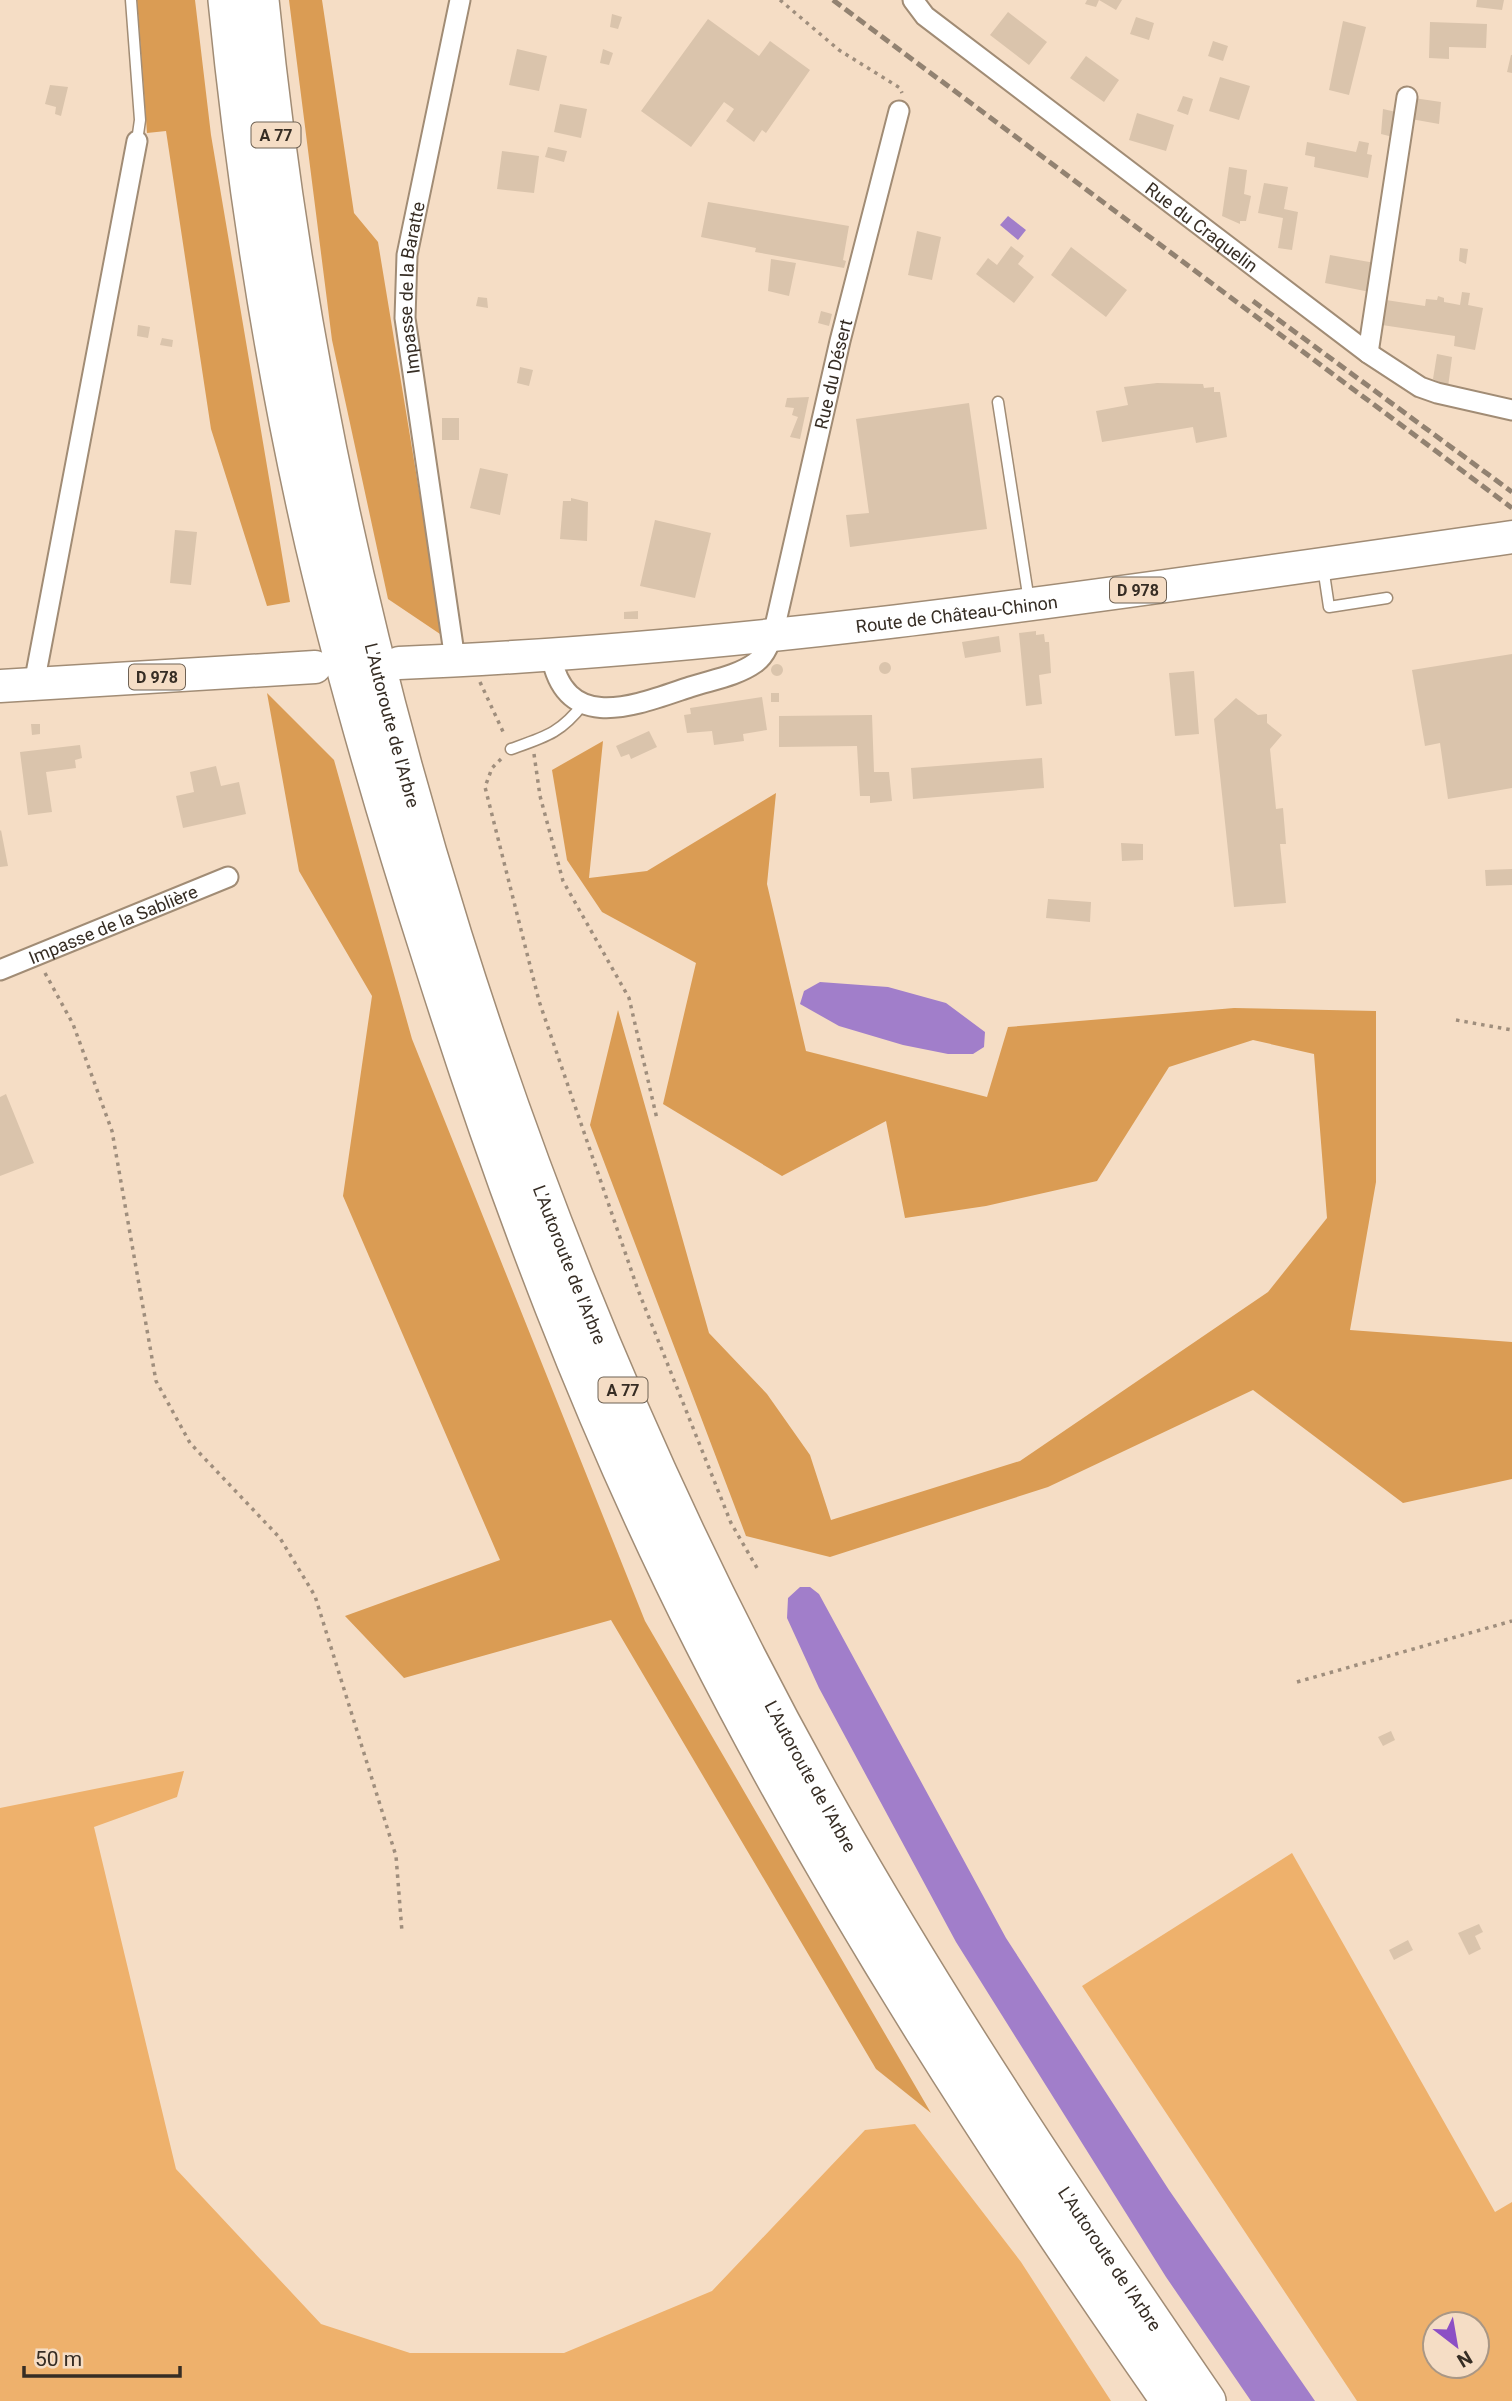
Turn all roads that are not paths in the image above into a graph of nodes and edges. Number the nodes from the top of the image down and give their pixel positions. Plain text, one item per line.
1 (131, 0) edge
2 (227, 0) edge
3 (260, 0) edge
4 (460, 0) edge
5 (912, 1) edge
6 (1407, 97) dead end
7 (900, 111) road end
8 (137, 141) joint
9 (1368, 353) junction
10 (998, 402) dead end
11 (1512, 410) edge
12 (1509, 542) edge
13 (1322, 566) junction
14 (1387, 598) dead end
15 (1030, 605) junction
16 (772, 638) junction
17 (551, 655) junction
18 (463, 660) junction
19 (399, 663) dead end
20 (315, 667) dead end
21 (34, 684) junction
22 (0, 686) edge
23 (583, 704) junction
24 (511, 749) road end
25 (228, 877) dead end
26 (0, 970) edge
27 (1170, 2401) edge
28 (1208, 2401) edge

1 - 8 lane
2 - 27 highway, L'Autoroute de l'Arbre / A 77
3 - 28 highway, L'Autoroute de l'Arbre / A 77
4 - 18 street, Impasse de la Baratte
5 - 9 street, Rue du Craquelin
6 - 9 street
7 - 16 street, Rue du Désert
8 - 21 street
9 - 11 street, Rue du Craquelin
10 - 15 lane
12 - 13 main road, Route de Château-Chinon / D 978
13 - 14 lane
13 - 15 main road, Route de Château-Chinon / D 978
15 - 16 main road, Route de Château-Chinon / D 978
16 - 17 main road, Route de Château-Chinon / D 978
16 - 23 street
17 - 18 main road, Route de Château-Chinon / D 978
17 - 23 street
18 - 19 main road, Route de Château-Chinon / D 978
20 - 21 main road, D 978
21 - 22 main road, D 978
23 - 24 lane
25 - 26 street, Impasse de la Sablière

